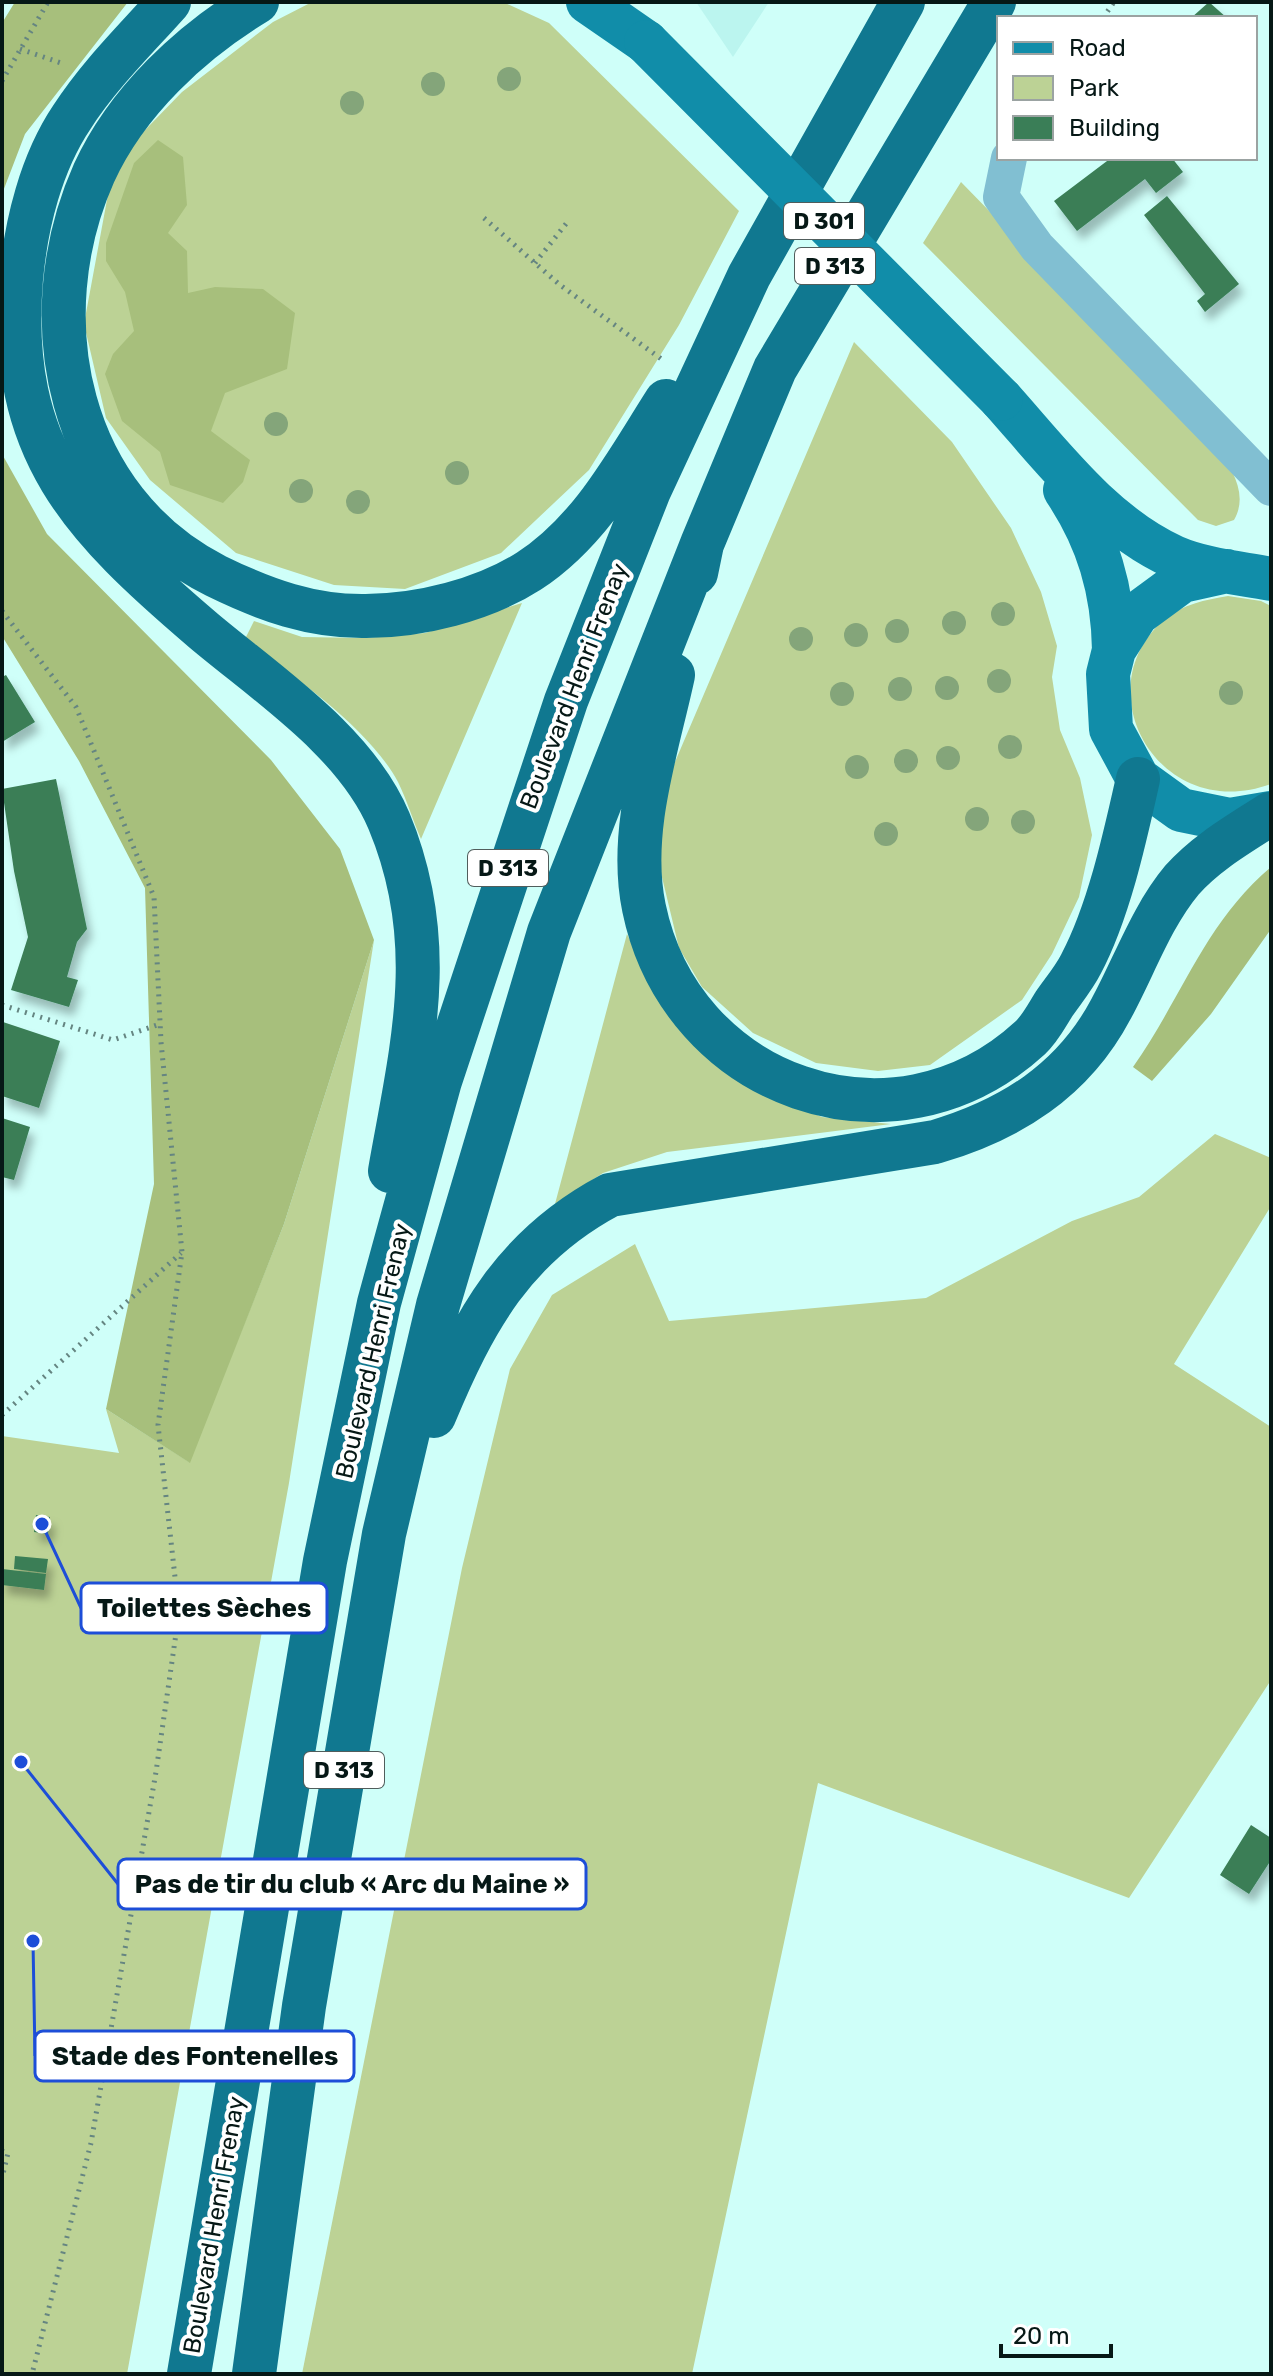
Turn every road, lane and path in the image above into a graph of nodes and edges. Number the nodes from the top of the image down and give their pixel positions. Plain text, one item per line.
1 (48, 2) edge
2 (169, 2) edge
3 (257, 2) edge
4 (588, 2) edge
5 (621, 2) edge
6 (903, 2) edge
7 (994, 2) edge
8 (646, 42) junction
9 (2, 81) edge
10 (1009, 160) edge
11 (484, 218) dead end
12 (569, 220) dead end
13 (535, 263) junction
14 (694, 372) junction
15 (1001, 399) junction
16 (1271, 488) edge
17 (702, 544) junction
18 (1227, 571) junction
19 (1271, 579) edge
20 (2, 611) edge
21 (1114, 650) junction
22 (1138, 779) junction
23 (1270, 814) edge
24 (2, 1005) edge
25 (160, 1024) junction
26 (182, 1252) junction
27 (361, 1384) junction
28 (2, 1415) edge
29 (384, 1534) junction
30 (2, 2151) edge
31 (2, 2178) edge
32 (32, 2374) edge
33 (189, 2374) edge
34 (254, 2374) edge

1 - 9 path
2 - 27 highway
3 - 14 highway
4 - 8 main road, D 301
5 - 8 main road, D 301
6 - 14 highway, D 313
7 - 17 highway, D 313
8 - 15 main road, D 301, bridge
10 - 16 street
11 - 13 path
12 - 13 path
13 - 14 path
14 - 27 highway, Boulevard Henri Frenay / D 313
15 - 18 main road, D 301
15 - 21 main road, D 301
17 - 22 highway
17 - 29 highway, D 313
18 - 19 main road
18 - 21 main road
20 - 25 path
21 - 22 main road
22 - 23 main road
23 - 29 highway
24 - 25 path
25 - 26 path
26 - 28 path
26 - 32 path
27 - 33 highway, Boulevard Henri Frenay / D 313
29 - 34 highway, D 313
30 - 31 path

